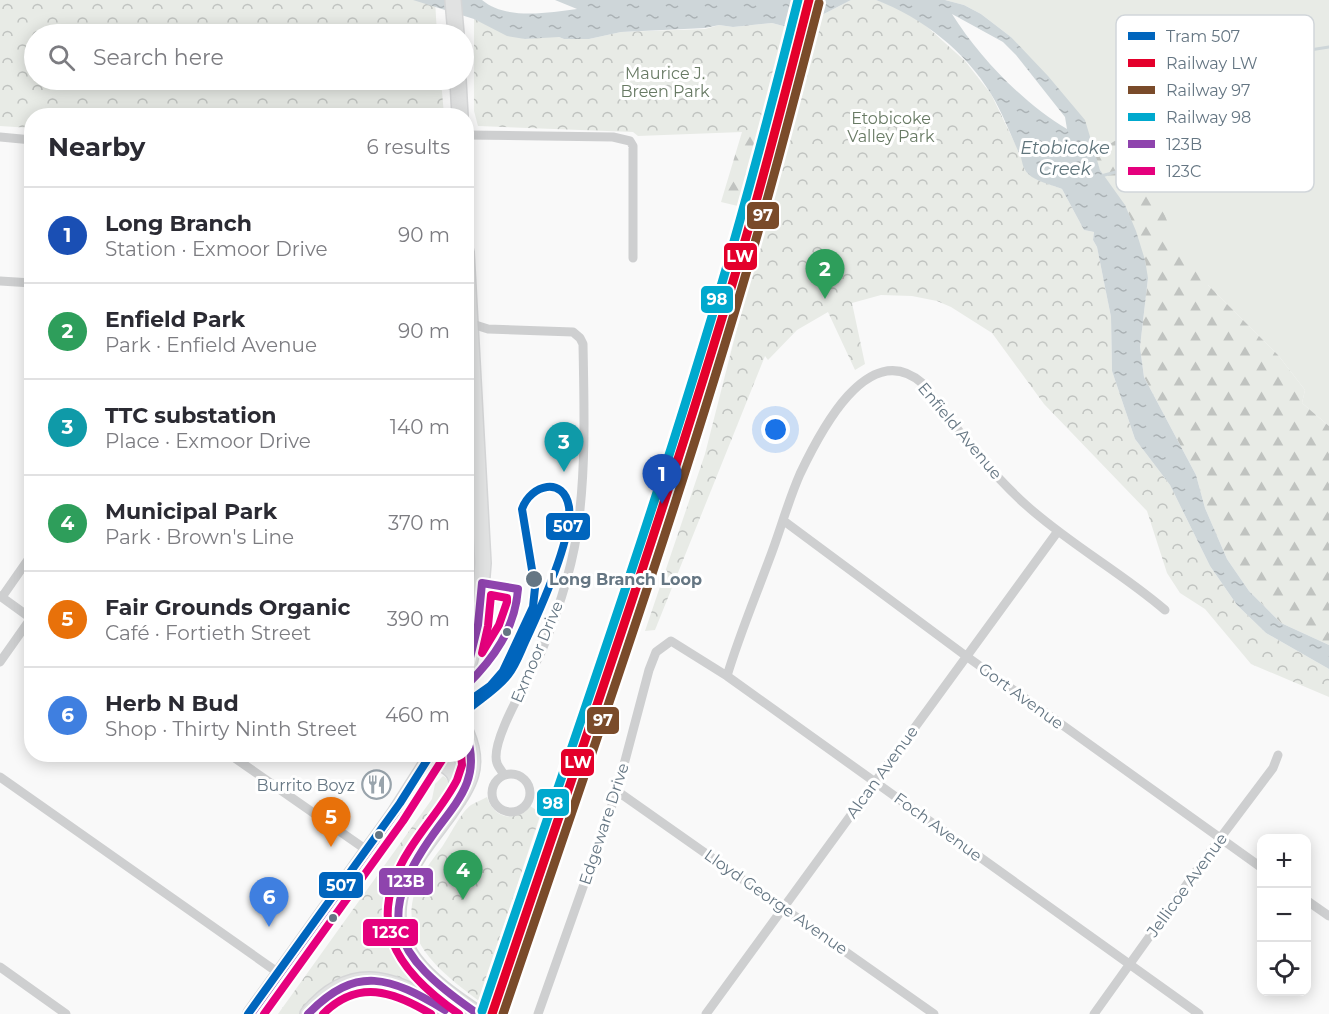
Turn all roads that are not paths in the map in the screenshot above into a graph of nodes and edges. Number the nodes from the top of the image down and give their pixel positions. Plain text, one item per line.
1 (453, 0) edge
2 (455, 24) edge
3 (459, 90) edge
4 (460, 108) edge
5 (474, 135) edge
6 (0, 137) edge
7 (24, 139) edge
8 (633, 258) dead end
9 (0, 281) edge
10 (24, 282) edge
11 (474, 324) edge
12 (474, 418) edge
13 (784, 521) junction
14 (1058, 531) junction
15 (24, 565) edge
16 (1, 596) edge
17 (1165, 610) dead end
18 (24, 614) edge
19 (24, 629) edge
20 (474, 642) edge
21 (674, 642) joint
22 (966, 656) junction
23 (0, 662) edge
24 (727, 676) junction
25 (1278, 755) dead end
26 (246, 762) edge
27 (429, 762) edge
28 (442, 762) edge
29 (473, 762) edge
30 (504, 775) junction
31 (0, 777) edge
32 (875, 782) junction
33 (617, 791) junction
34 (458, 800) junction
35 (1220, 839) junction
36 (368, 851) junction
37 (1257, 865) edge
38 (1311, 903) edge
39 (784, 908) junction
40 (1329, 916) edge
41 (1130, 964) junction
42 (0, 967) edge
43 (280, 974) junction
44 (473, 1011) edge
45 (931, 1013) edge
46 (66, 1014) edge
47 (251, 1014) edge
48 (308, 1014) edge
49 (451, 1014) edge
50 (538, 1014) edge
51 (706, 1014) edge
52 (1094, 1014) edge
53 (1199, 1014) edge

1 - 2 main road
3 - 4 main road
5 - 8 street
6 - 7 street
9 - 10 street
11 - 30 street, Exmoor Drive
12 - 20 main road
13 - 14 street, Enfield Avenue
13 - 22 street, Gort Avenue
13 - 24 street, Enfield Avenue
14 - 17 street, Enfield Avenue
14 - 22 street, Alcan Avenue
15 - 16 street
16 - 18 street
19 - 23 street
21 - 24 street, Foch Avenue
21 - 33 street, Edgeware Drive
22 - 32 street, Alcan Avenue
22 - 35 street, Gort Avenue
24 - 32 street, Foch Avenue
25 - 35 street, Jellicoe Avenue
26 - 36 street
27 - 36 main road
28 - 34 main road
29 - 34 main road
30 - 30 street
31 - 43 street
32 - 39 street, Alcan Avenue
32 - 41 street, Foch Avenue
33 - 39 street, Lloyd George Avenue
33 - 50 street, Edgeware Drive
34 - 44 main road
35 - 37 street, Gort Avenue
35 - 41 street, Jellicoe Avenue
36 - 43 main road
38 - 40 street
39 - 45 street, Lloyd George Avenue
39 - 51 street, Alcan Avenue
41 - 52 street, Jellicoe Avenue
41 - 53 street, Foch Avenue
42 - 46 street
43 - 47 main road
48 - 49 main road

